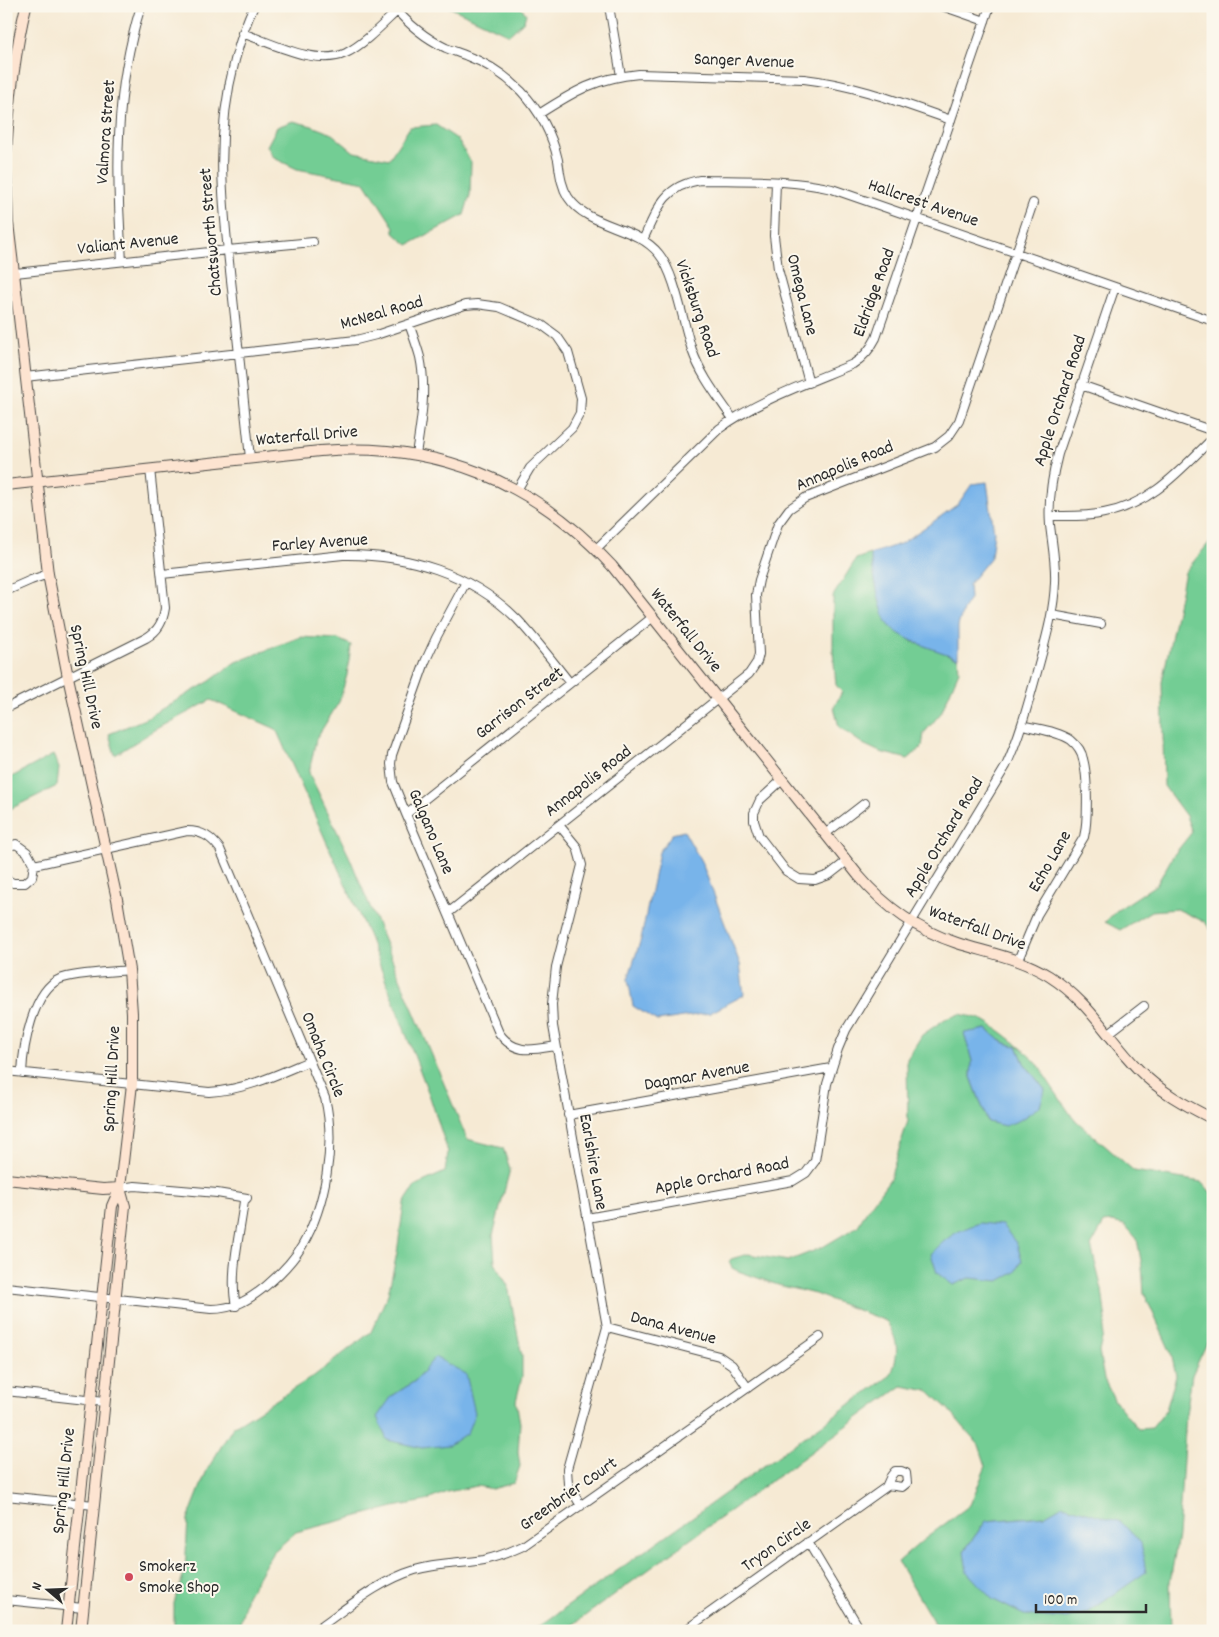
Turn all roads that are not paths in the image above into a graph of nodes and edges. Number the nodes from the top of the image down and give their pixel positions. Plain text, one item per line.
1 (26, 6) edge
2 (141, 6) edge
3 (254, 6) edge
4 (609, 6) edge
5 (942, 6) edge
6 (990, 6) edge
7 (395, 9) edge
8 (985, 21) junction
9 (242, 33) junction
10 (621, 76) junction
11 (539, 114) junction
12 (951, 120) junction
13 (6, 154) edge
14 (6, 171) edge
15 (776, 182) junction
16 (1033, 204) dead end
17 (918, 218) junction
18 (643, 240) junction
19 (313, 242) dead end
20 (228, 250) junction
21 (1016, 253) junction
22 (122, 261) junction
23 (10, 273) edge
24 (1115, 287) junction
25 (1213, 321) edge
26 (409, 324) junction
27 (238, 352) junction
28 (25, 377) junction
29 (809, 383) junction
30 (1081, 385) junction
31 (732, 419) junction
32 (1213, 431) edge
33 (1213, 438) edge
34 (416, 454) junction
35 (250, 458) junction
36 (150, 469) junction
37 (37, 482) junction
38 (6, 485) edge
39 (517, 490) junction
40 (1050, 516) junction
41 (596, 549) junction
42 (48, 574) junction
43 (162, 574) junction
44 (466, 582) junction
45 (6, 591) edge
46 (1052, 615) junction
47 (653, 618) junction
48 (1101, 624) dead end
49 (68, 677) junction
50 (570, 683) junction
51 (718, 699) junction
52 (6, 708) edge
53 (1022, 725) junction
54 (782, 780) junction
55 (865, 803) dead end
56 (406, 814) junction
57 (559, 825) junction
58 (825, 834) junction
59 (6, 847) edge
60 (106, 849) junction
61 (847, 861) junction
62 (34, 865) junction
63 (6, 879) edge
64 (448, 913) junction
65 (911, 922) junction
66 (1018, 960) junction
67 (129, 970) junction
68 (1144, 1006) dead end
69 (1109, 1033) junction
70 (556, 1046) junction
71 (310, 1061) junction
72 (831, 1068) junction
73 (6, 1071) edge
74 (22, 1072) junction
75 (132, 1084) junction
76 (568, 1116) junction
77 (1213, 1119) edge
78 (6, 1179) edge
79 (120, 1188) junction
80 (587, 1218) junction
81 (6, 1287) edge
82 (102, 1298) junction
83 (116, 1299) junction
84 (236, 1306) junction
85 (607, 1327) junction
86 (820, 1337) dead end
87 (748, 1388) junction
88 (6, 1391) edge
89 (90, 1401) junction
90 (104, 1402) junction
91 (888, 1485) dead end
92 (6, 1496) edge
93 (79, 1504) junction
94 (94, 1505) junction
95 (581, 1506) junction
96 (808, 1542) junction
97 (6, 1600) edge
98 (68, 1607) junction
99 (83, 1608) junction
100 (66, 1631) edge
101 (81, 1631) edge
102 (314, 1631) edge
103 (684, 1631) edge
104 (861, 1631) edge

1 - 13 main road
2 - 22 street, Valmora Street
3 - 9 street, Chatsworth Street
4 - 10 street
5 - 8 street
6 - 8 street, Eldridge Road
7 - 9 street
7 - 11 street, Vicksburg Road
8 - 12 street, Eldridge Road
9 - 20 street, Chatsworth Street
10 - 11 street, Sanger Avenue
10 - 12 street, Sanger Avenue
11 - 18 street, Vicksburg Road
12 - 17 street, Eldridge Road
14 - 23 main road, Spring Hill Drive
15 - 17 street, Hallcrest Avenue
15 - 18 street, Hallcrest Avenue
15 - 29 street, Omega Lane
16 - 21 street, Annapolis Road
17 - 21 street, Hallcrest Avenue
17 - 29 street, Eldridge Road
18 - 31 street, Vicksburg Road
19 - 20 street, Valiant Avenue
20 - 22 street, Valiant Avenue
20 - 27 street, Chatsworth Street
21 - 24 street, Hallcrest Avenue
21 - 51 street, Annapolis Road
22 - 23 street, Valiant Avenue
23 - 28 main road, Spring Hill Drive
24 - 25 street, Hallcrest Avenue
24 - 30 street, Apple Orchard Road
26 - 27 street, McNeal Road
26 - 34 street
26 - 39 street, McNeal Road
27 - 28 street, McNeal Road
27 - 35 street, Chatsworth Street
28 - 37 main road, Spring Hill Drive
29 - 31 street, Eldridge Road
30 - 32 street
30 - 40 street, Apple Orchard Road
31 - 41 street, Eldridge Road
33 - 40 street
34 - 35 main road, Waterfall Drive
34 - 39 main road, Waterfall Drive
35 - 36 main road, Waterfall Drive
36 - 37 main road, Waterfall Drive
36 - 43 street
37 - 38 main road, Waterfall Drive
37 - 42 main road, Spring Hill Drive
39 - 41 main road, Waterfall Drive
40 - 46 street, Apple Orchard Road
41 - 47 main road, Waterfall Drive
42 - 45 street
42 - 49 main road, Spring Hill Drive
43 - 44 street, Farley Avenue
43 - 49 street
44 - 50 street, Farley Avenue
44 - 56 street, Galgano Lane
46 - 48 street
46 - 53 street, Apple Orchard Road
47 - 50 street, Garrison Street
47 - 51 main road, Waterfall Drive
49 - 52 street
49 - 60 main road, Spring Hill Drive
50 - 56 street, Garrison Street
51 - 54 main road, Waterfall Drive
51 - 57 street, Annapolis Road
53 - 65 street, Apple Orchard Road
53 - 66 street, Echo Lane
54 - 58 main road, Waterfall Drive
54 - 61 street
55 - 58 street
56 - 64 street, Galgano Lane
57 - 64 street, Annapolis Road
57 - 70 street, Earlshire Lane
58 - 61 main road, Waterfall Drive
59 - 62 street
60 - 62 street, Omaha Circle
60 - 67 main road, Spring Hill Drive
60 - 71 street, Omaha Circle
61 - 65 main road, Waterfall Drive
62 - 63 street
64 - 70 street, Galgano Lane
65 - 66 main road, Waterfall Drive
65 - 72 street, Apple Orchard Road
66 - 69 main road, Waterfall Drive
67 - 74 street
67 - 75 main road, Spring Hill Drive
68 - 69 street
69 - 77 main road, Waterfall Drive
70 - 76 street, Earlshire Lane
71 - 75 street
71 - 84 street, Omaha Circle
72 - 76 street, Dagmar Avenue
72 - 80 street, Apple Orchard Road
73 - 74 street
74 - 75 street
75 - 79 main road, Spring Hill Drive
76 - 80 street, Earlshire Lane
78 - 79 main road
79 - 82 main road, Spring Hill Drive
79 - 83 main road, Spring Hill Drive
79 - 84 street
80 - 85 street, Earlshire Lane
81 - 82 street, Omaha Circle
82 - 83 street, Omaha Circle
82 - 89 main road, Spring Hill Drive
83 - 84 street, Omaha Circle
83 - 90 main road, Spring Hill Drive
85 - 87 street, Dana Avenue
85 - 95 street, Earlshire Lane
86 - 87 street, Greenbrier Court
87 - 95 street, Greenbrier Court
88 - 89 street
89 - 90 street
89 - 93 main road, Spring Hill Drive
90 - 94 main road, Spring Hill Drive
91 - 96 street, Tryon Circle
92 - 93 street
93 - 94 street
93 - 98 main road, Spring Hill Drive
94 - 99 main road, Spring Hill Drive
95 - 102 street, Greenbrier Court
96 - 103 street, Tryon Circle
96 - 104 street
97 - 98 street
98 - 99 street
98 - 100 main road, Spring Hill Drive
99 - 101 main road, Spring Hill Drive

